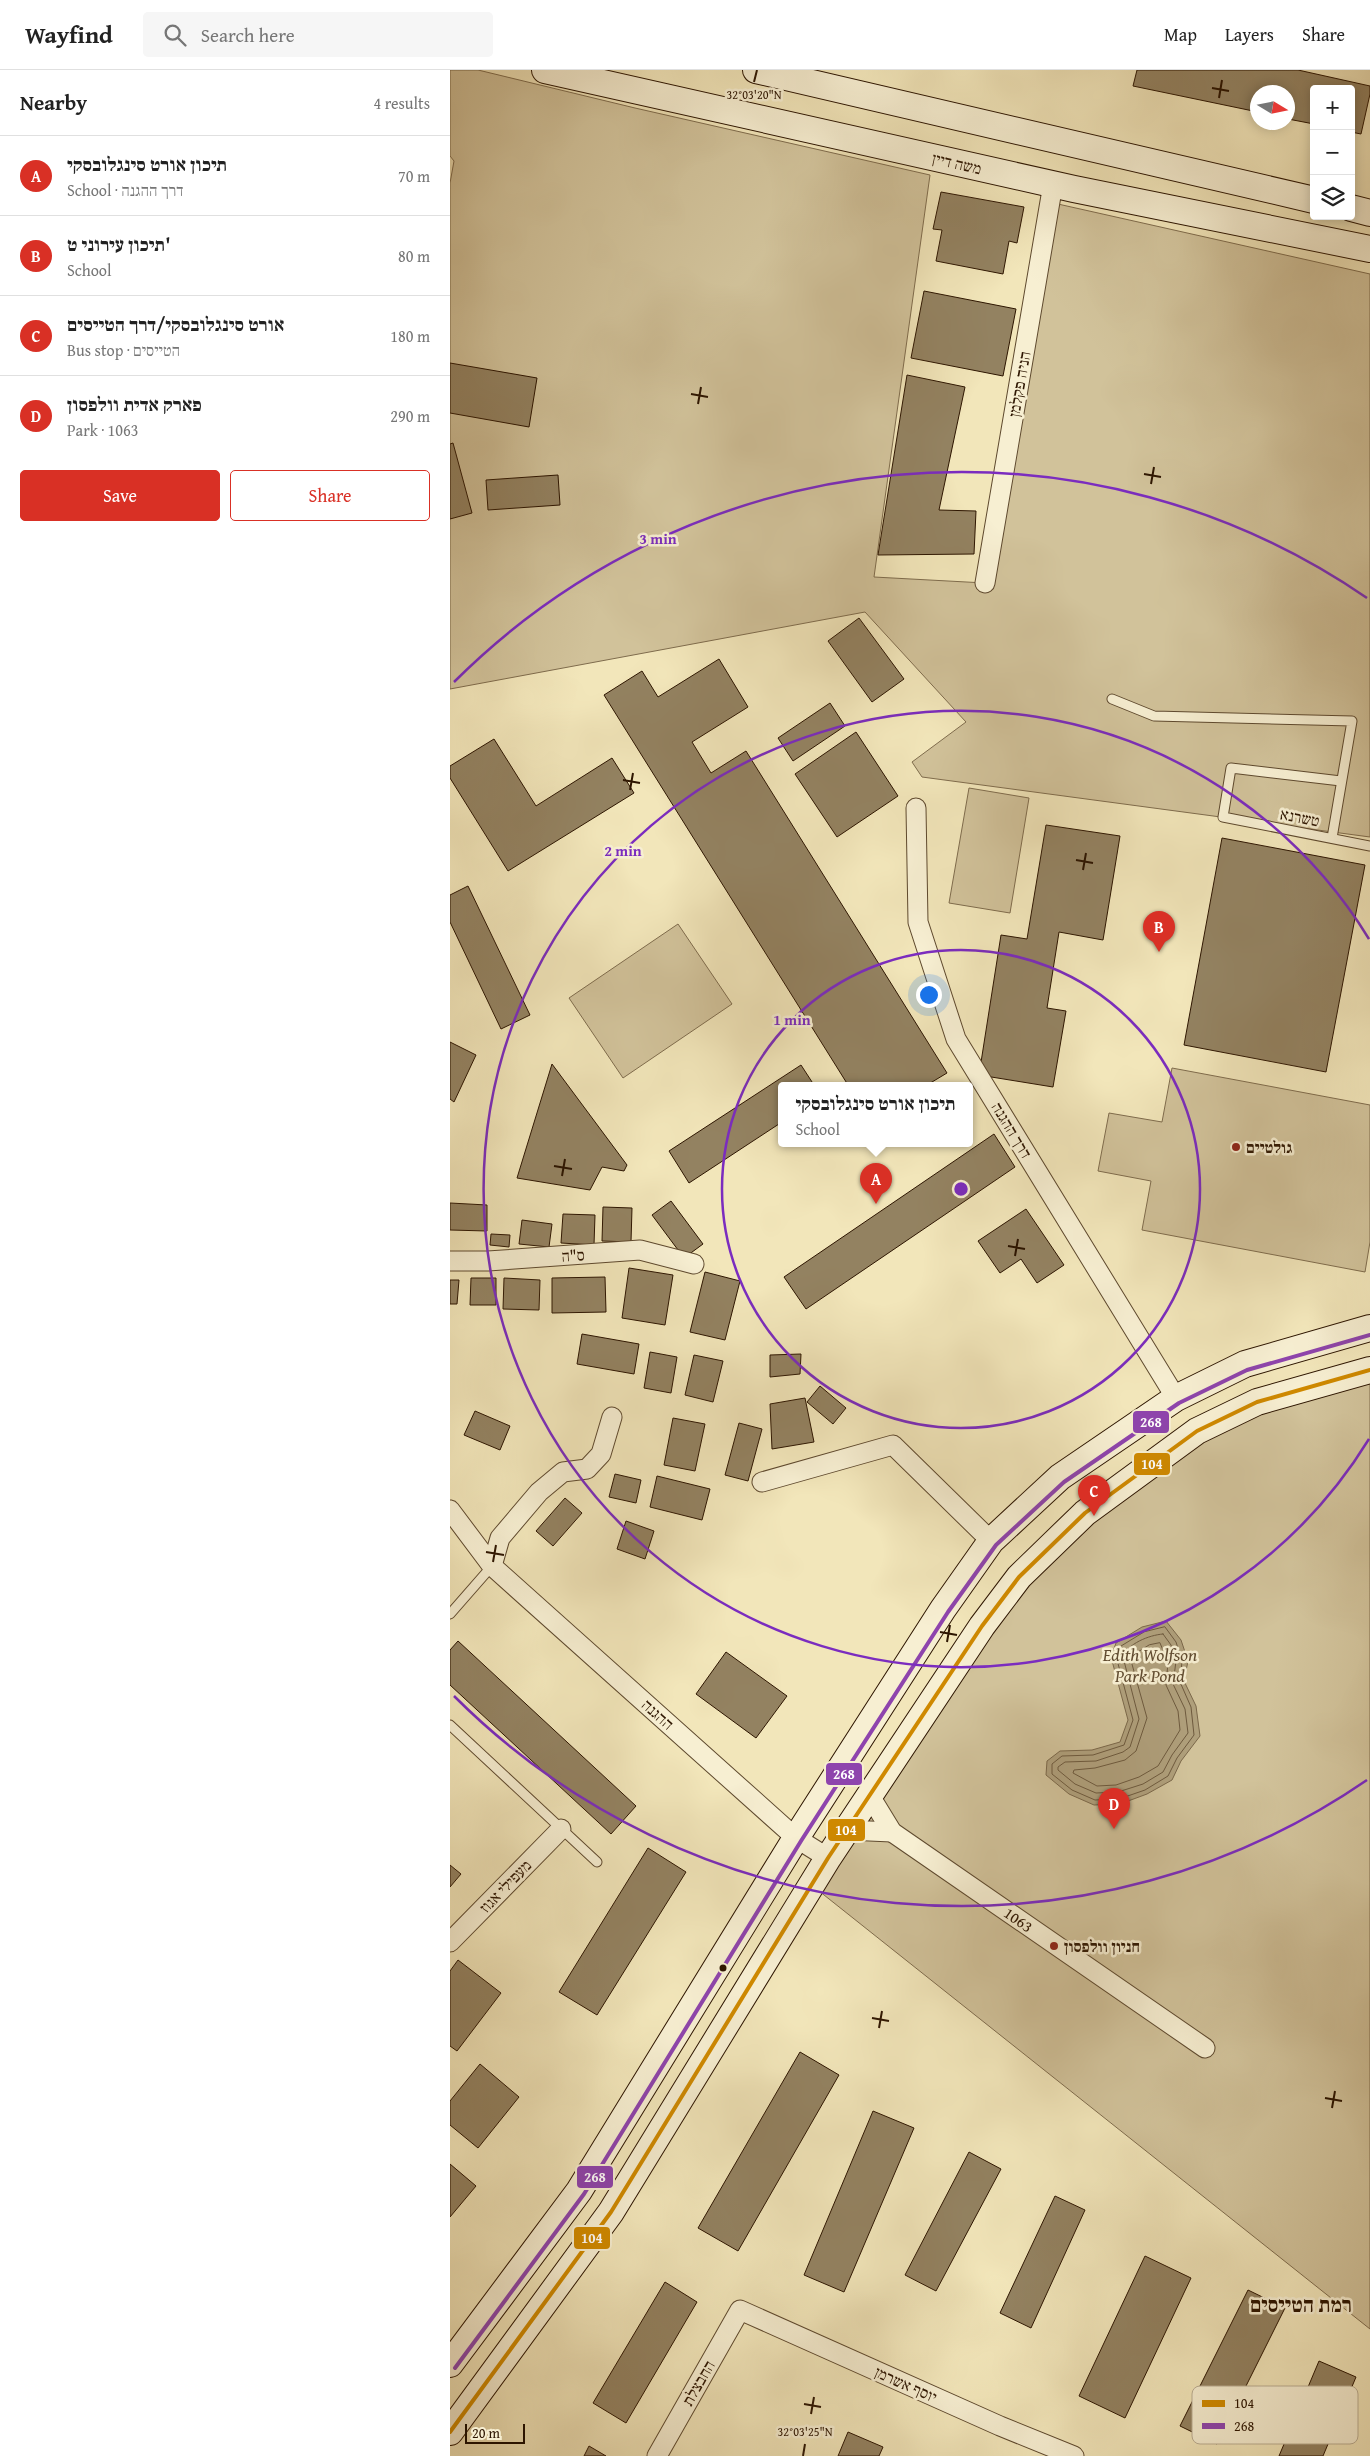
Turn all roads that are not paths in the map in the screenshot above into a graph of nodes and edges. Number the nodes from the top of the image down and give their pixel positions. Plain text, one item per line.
1 (544, 70) edge
2 (756, 70) edge
3 (1053, 184) junction
4 (1310, 199) edge
5 (1355, 209) edge
6 (1370, 213) edge
7 (1370, 249) edge
8 (985, 583) dead end
9 (1112, 699) dead end
10 (1341, 781) junction
11 (916, 808) dead end
12 (1332, 838) junction
13 (1370, 846) edge
14 (450, 1260) edge
15 (694, 1264) dead end
16 (1370, 1328) edge
17 (1370, 1370) edge
18 (1176, 1398) junction
19 (612, 1417) dead end
20 (762, 1482) dead end
21 (450, 1510) edge
22 (991, 1541) junction
23 (492, 1566) junction
24 (450, 1614) edge
25 (450, 1725) edge
26 (870, 1796) junction
27 (561, 1829) junction
28 (848, 1830) junction
29 (892, 1832) junction
30 (796, 1838) junction
31 (828, 1858) junction
32 (597, 1862) dead end
33 (450, 1942) edge
34 (1205, 2048) dead end
35 (740, 2310) joint
36 (450, 2364) edge
37 (450, 2432) edge
38 (657, 2456) edge
39 (1074, 2456) edge

1 - 3 main road, משה דיין
2 - 4 main road
3 - 7 main road, משה דיין
3 - 8 street, הניה פקלמן
5 - 6 main road
9 - 10 lane
10 - 12 lane
10 - 12 lane, טשרנא
11 - 18 street, דרך ההגנה
12 - 13 lane, טשרנא
14 - 15 street, ס"ה
16 - 18 main road
17 - 26 main road
18 - 22 main road
19 - 23 street
20 - 22 street
21 - 23 street, ההגנה
22 - 30 main road
23 - 24 lane
23 - 30 street, ההגנה
25 - 27 lane
26 - 28 main road
26 - 29 street, 1063
27 - 32 lane
27 - 33 street, מעפילי אגוז
28 - 29 street
28 - 31 main road
29 - 34 street, 1063
30 - 31 street, ההגנה
30 - 36 main road
31 - 37 main road
35 - 38 street, החבצלת
35 - 39 street, יוסף אשרמן

